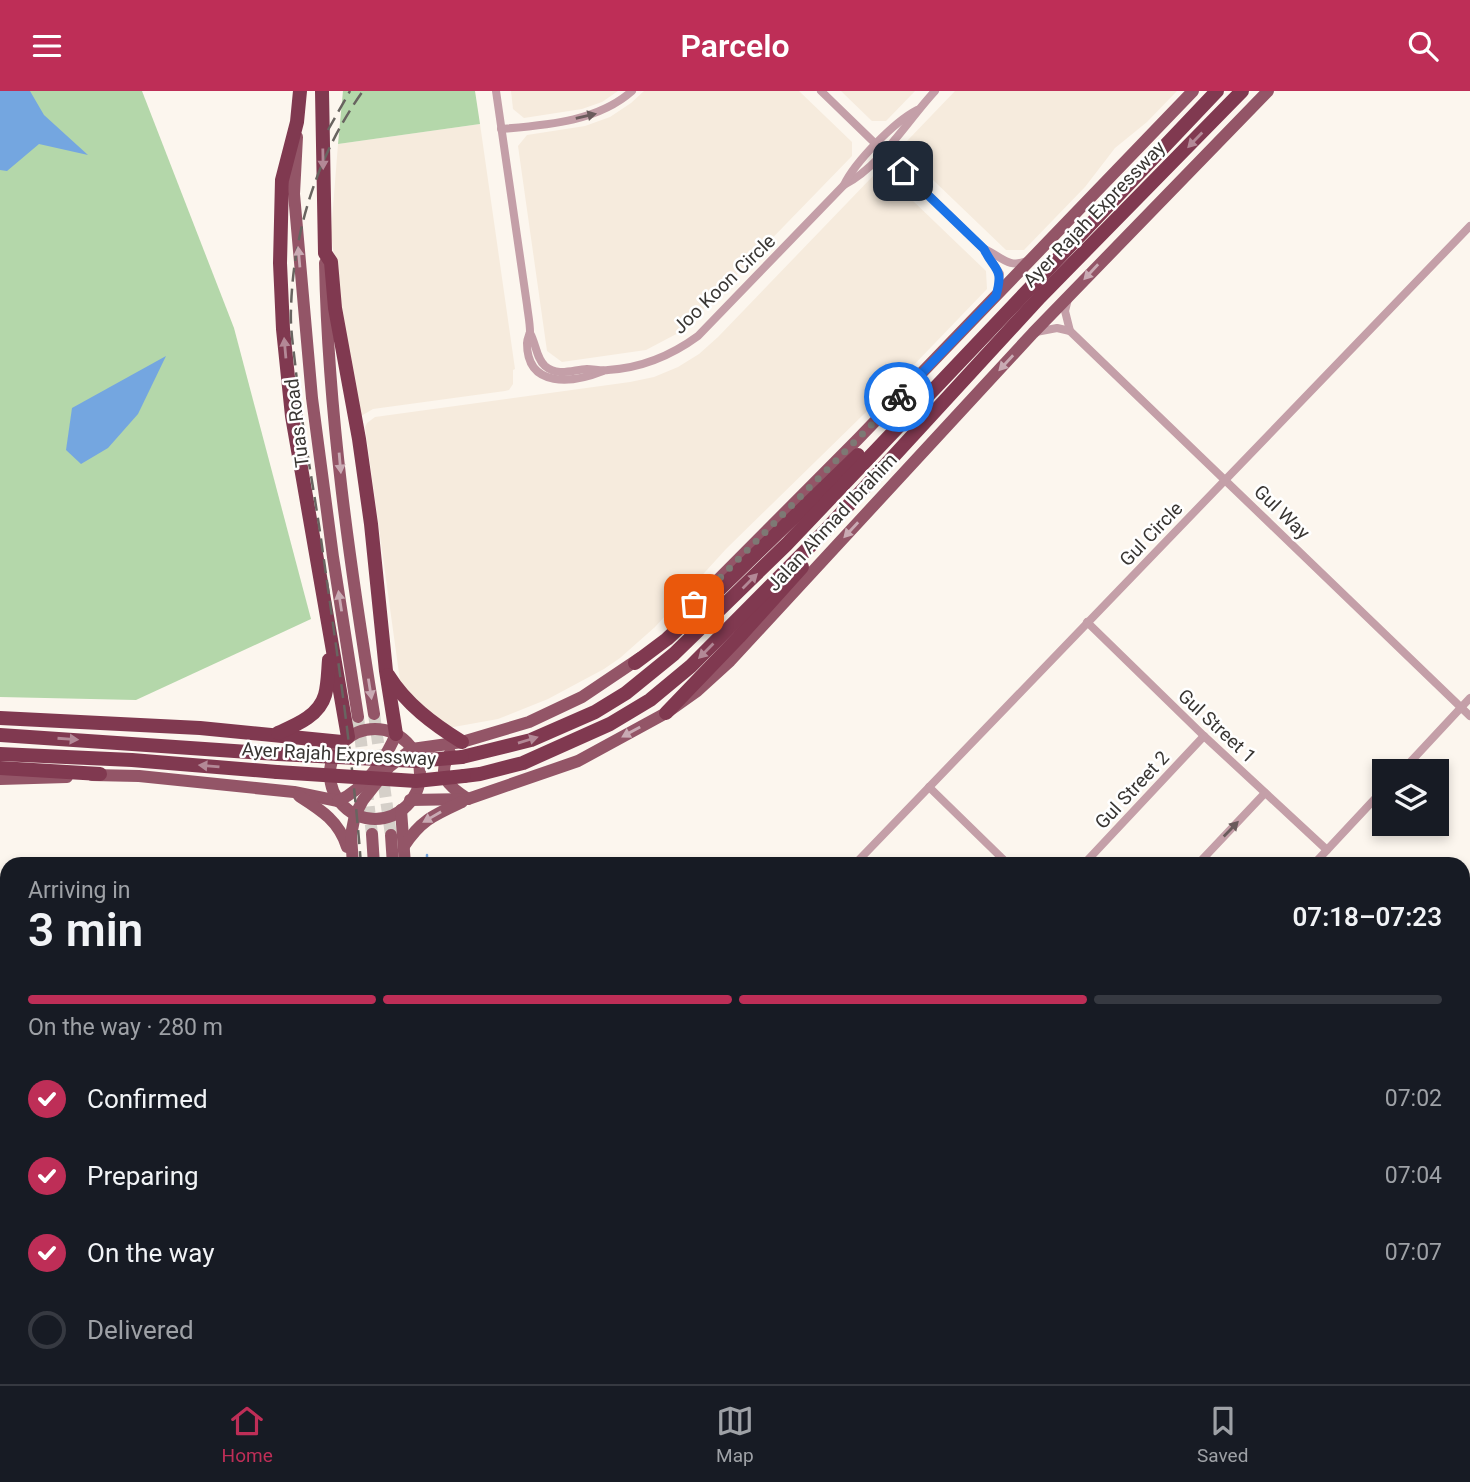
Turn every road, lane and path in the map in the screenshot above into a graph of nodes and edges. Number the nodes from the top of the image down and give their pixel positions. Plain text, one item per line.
1 (300, 91) edge
2 (322, 91) edge
3 (496, 91) edge
4 (632, 91) edge
5 (821, 91) edge
6 (935, 91) edge
7 (1194, 91) edge
8 (1217, 91) edge
9 (1242, 91) edge
10 (1268, 91) edge
11 (297, 122) junction
12 (501, 129) junction
13 (880, 148) junction
14 (1470, 226) edge
15 (984, 249) junction
16 (325, 253) junction
17 (1033, 258) junction
18 (1069, 295) junction
19 (996, 296) junction
20 (1070, 331) junction
21 (1033, 333) junction
22 (949, 371) junction
23 (1226, 480) junction
24 (823, 533) junction
25 (1087, 622) junction
26 (331, 648) junction
27 (635, 663) junction
28 (386, 671) junction
29 (1470, 698) edge
30 (1461, 708) junction
31 (666, 713) junction
32 (374, 714) tunnel mouth
33 (1470, 716) edge
34 (358, 717) tunnel mouth
35 (0, 718) edge
36 (396, 734) junction
37 (0, 735) edge
38 (274, 735) junction
39 (1204, 736) junction
40 (345, 740) junction
41 (462, 741) junction
42 (412, 749) junction
43 (0, 754) edge
44 (1413, 759) edge
45 (0, 768) edge
46 (100, 774) junction
47 (0, 779) edge
48 (929, 787) junction
49 (294, 792) junction
50 (1265, 793) junction
51 (468, 799) junction
52 (338, 800) junction
53 (410, 800) junction
54 (1372, 802) edge
55 (401, 810) junction
56 (355, 815) junction
57 (372, 834) tunnel mouth
58 (391, 835) tunnel mouth
59 (404, 846) junction
60 (1327, 850) junction
61 (350, 857) edge
62 (352, 857) edge
63 (373, 857) edge
64 (392, 857) edge
65 (405, 857) edge
66 (862, 857) edge
67 (1001, 857) edge
68 (1091, 857) edge
69 (1205, 857) edge
70 (1320, 857) edge

1 - 11 highway
2 -> 16 highway
3 - 12 street, Joo Koon Circle
12 -> 4 street
5 - 13 street
6 - 13 street, Joo Koon Circle
7 - 17 main road, Jalan Ahmad Ibrahim
8 - 22 highway, Ayer Rajah Expressway
9 -> 24 highway, Ayer Rajah Expressway
10 -> 18 main road, Jalan Ahmad Ibrahim
26 -> 11 highway
34 -> 11 main road, Tuas Road
12 - 13 street, Joo Koon Circle
13 - 15 street
14 - 23 street, Gul Circle
15 - 17 street
15 - 19 street
16 - 28 highway
16 -> 32 main road, Tuas Road
17 - 19 main road, Jalan Ahmad Ibrahim
18 - 20 street
18 - 21 main road, Jalan Ahmad Ibrahim
19 - 27 main road, Jalan Ahmad Ibrahim
20 - 21 street
20 - 23 street, Gul Way
21 -> 31 main road, Jalan Ahmad Ibrahim
22 - 27 highway
37 -> 22 highway, Ayer Rajah Expressway, bridge
23 - 25 street, Gul Circle
23 - 30 street, Gul Way
24 - 31 highway
24 -> 43 highway, Ayer Rajah Expressway, bridge
25 - 39 street, Gul Street 1
25 - 48 street, Gul Circle
26 - 38 highway
26 - 40 highway
27 - 41 main road, Jalan Ahmad Ibrahim
28 - 36 highway
28 - 41 highway
29 - 30 street
30 - 33 street, Gul Way
30 - 44 street
31 -> 51 main road, Jalan Ahmad Ibrahim
35 - 38 highway
36 - 40 main road
36 - 42 main road
36 - 52 main road
38 - 40 highway
39 - 50 street, Gul Street 1
39 - 68 street, Gul Street 2
40 - 52 main road
41 - 42 main road, Jalan Ahmad Ibrahim
41 - 51 main road
42 - 53 main road
42 - 56 main road
45 - 46 highway
46 - 47 main road
46 - 49 main road
48 - 66 street, Gul Circle
48 - 67 street
49 - 52 main road
49 - 61 main road
50 - 60 street, Gul Street 1
69 -> 50 street
51 - 53 main road, Jalan Ahmad Ibrahim
51 -> 59 main road
52 - 56 main road
53 - 55 main road
54 - 60 street
55 - 56 main road
55 - 59 main road
56 - 62 main road
57 - 63 main road
58 - 64 main road
59 - 65 main road
60 - 70 street

